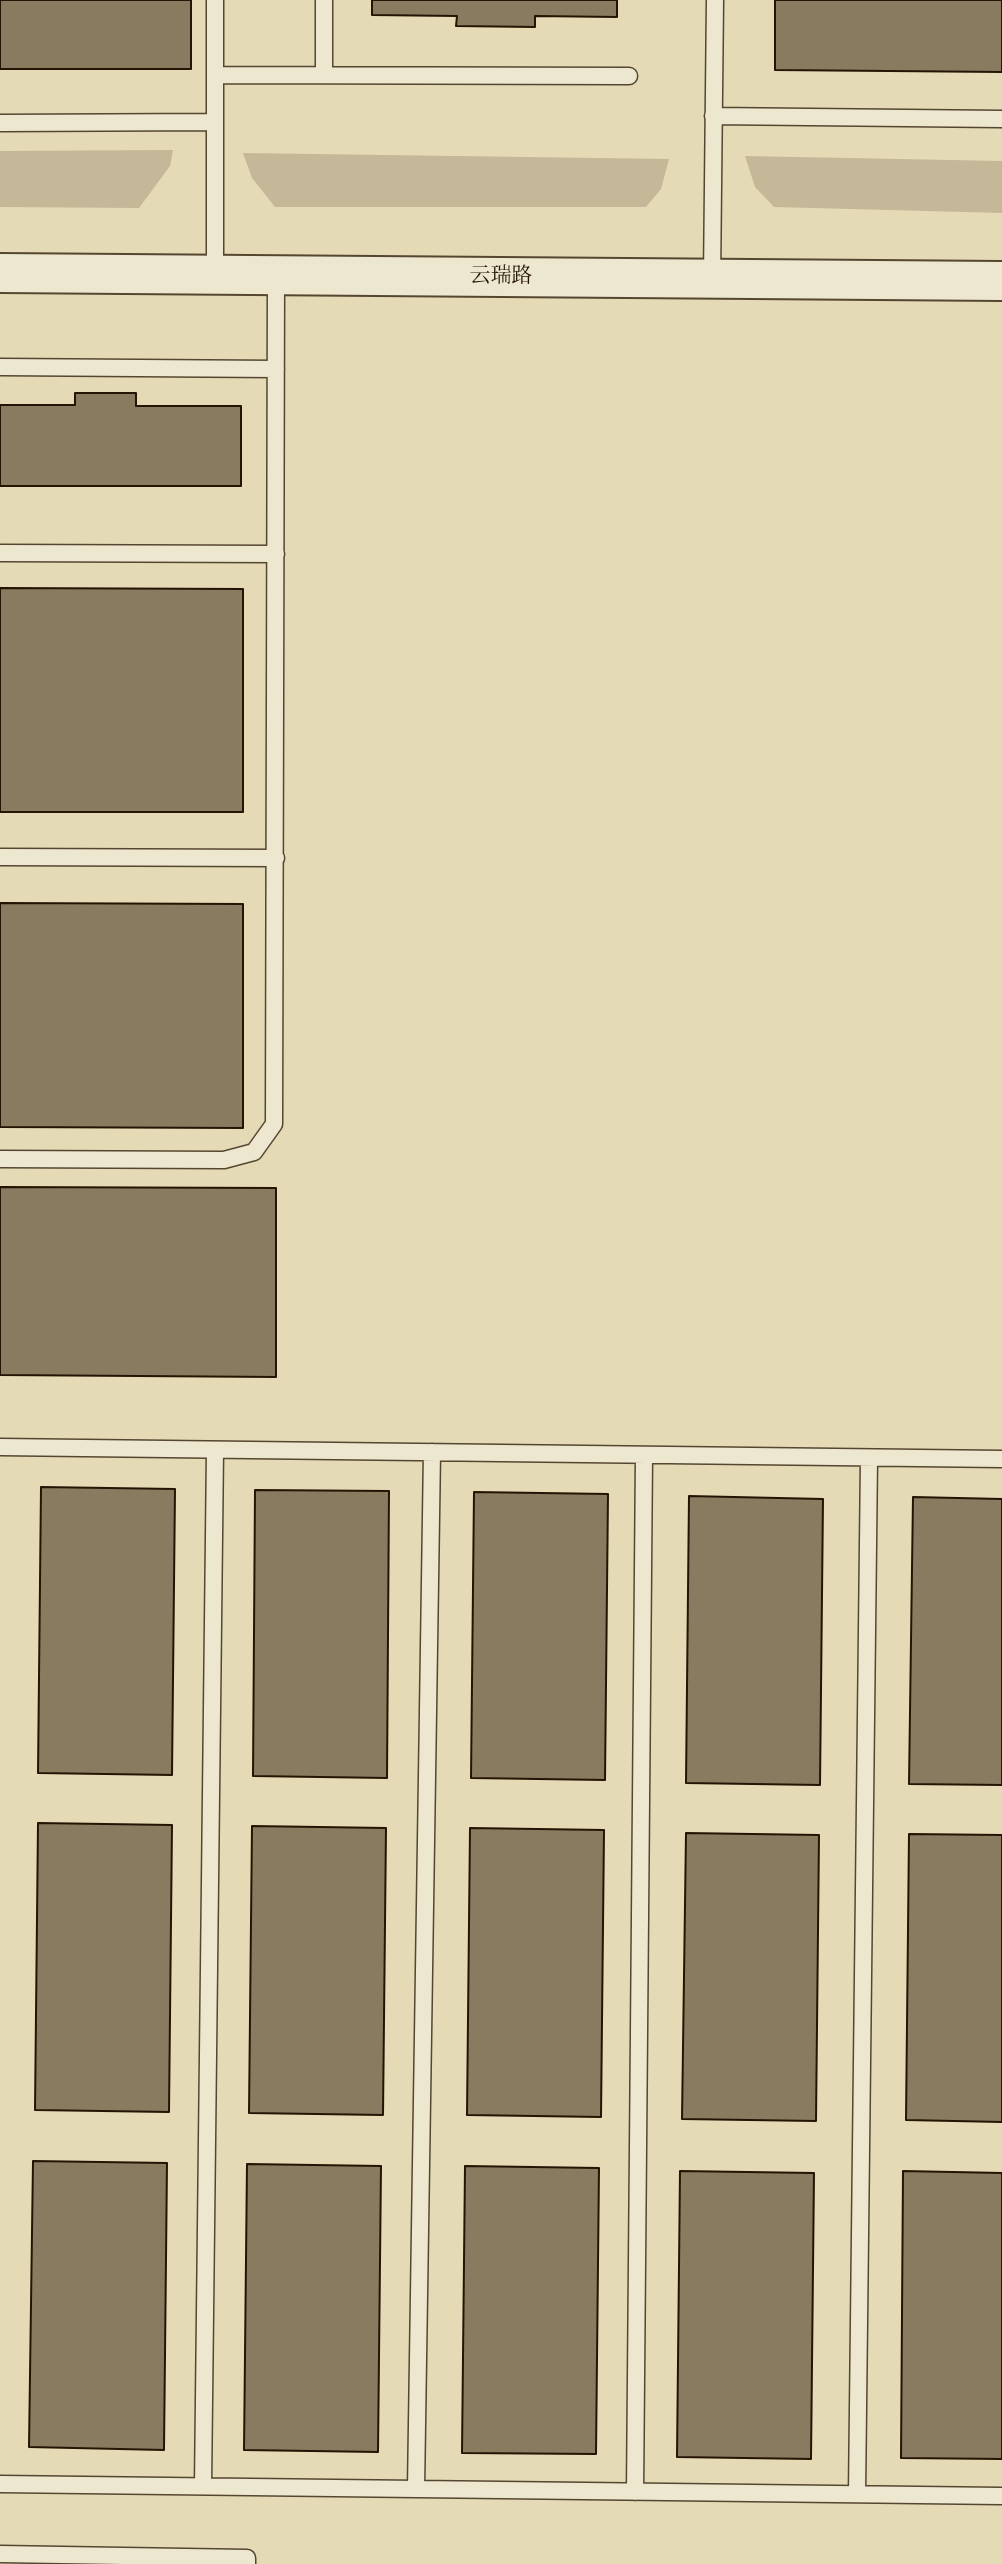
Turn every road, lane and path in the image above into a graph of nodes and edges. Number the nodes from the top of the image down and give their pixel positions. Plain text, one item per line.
1 (215, 0) edge
2 (324, 0) edge
3 (715, 0) edge
4 (215, 75) junction
5 (324, 75) junction
6 (629, 76) dead end
7 (713, 116) junction
8 (1002, 118) edge
9 (215, 122) junction
10 (0, 123) edge
11 (0, 273) edge
12 (215, 275) junction
13 (276, 275) junction
14 (712, 279) junction
15 (1002, 281) edge
16 (0, 367) edge
17 (276, 369) junction
18 (0, 553) edge
19 (276, 554) junction
20 (0, 857) edge
21 (276, 858) junction
22 (0, 1159) edge
23 (0, 1447) edge
24 (215, 1450) junction
25 (432, 1452) junction
26 (644, 1455) junction
27 (869, 1458) junction
28 (1002, 1459) edge
29 (0, 2484) edge
30 (203, 2486) junction
31 (416, 2489) junction
32 (635, 2492) junction
33 (857, 2494) junction
34 (1002, 2496) edge
35 (0, 2554) edge
36 (247, 2564) edge

1 - 4 lane
2 - 5 lane
3 - 7 lane
4 - 5 lane
4 - 9 lane
5 - 6 lane
7 - 8 lane
7 - 14 lane
9 - 10 lane
9 - 12 lane
11 - 12 street, 云瑞路
12 - 13 street, 云瑞路
13 - 14 street, 云瑞路
13 - 17 lane
14 - 15 street, 云瑞路
16 - 17 lane
17 - 19 lane
18 - 19 lane
19 - 21 lane
20 - 21 lane
21 - 22 lane
23 - 24 lane
24 - 25 lane
24 - 30 lane
25 - 26 lane
25 - 31 lane
26 - 27 lane
26 - 32 lane
27 - 28 lane
27 - 33 lane
29 - 30 lane
30 - 31 lane
31 - 32 lane
32 - 33 lane
33 - 34 lane
35 - 36 lane

